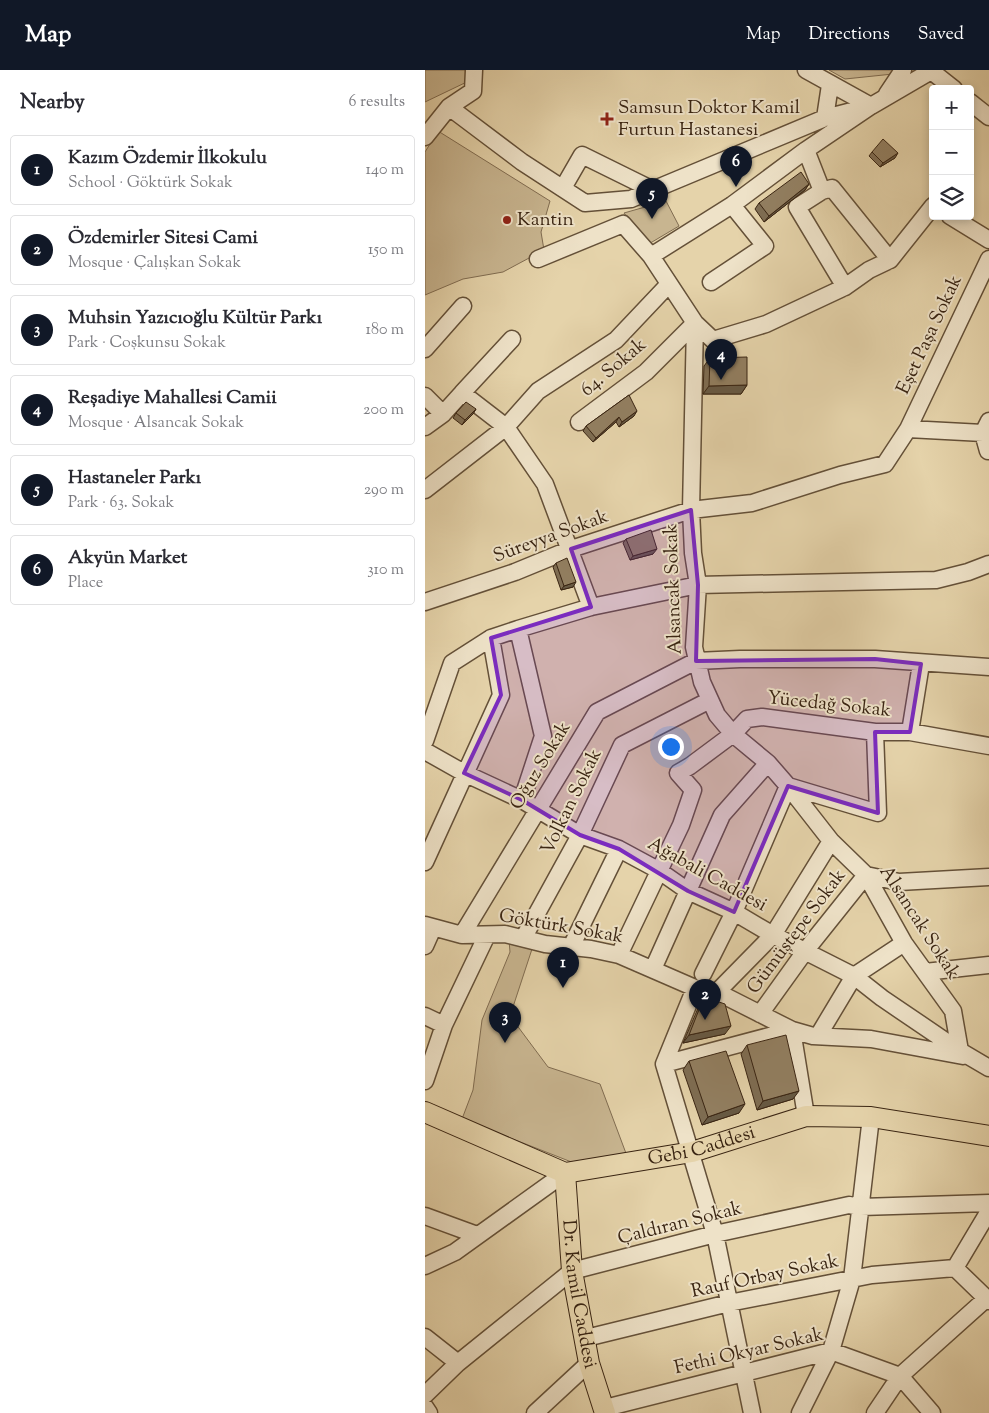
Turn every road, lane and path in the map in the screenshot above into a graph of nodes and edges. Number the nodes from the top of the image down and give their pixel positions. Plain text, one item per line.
1 (474, 70) edge
2 (806, 70) edge
3 (903, 70) edge
4 (931, 70) edge
5 (830, 85) junction
6 (949, 85) edge
7 (877, 103) junction
8 (974, 105) edge
9 (449, 107) junction
10 (988, 114) edge
11 (825, 118) junction
12 (425, 137) edge
13 (806, 150) junction
14 (563, 188) junction
15 (653, 190) junction
16 (822, 192) junction
17 (731, 205) junction
18 (929, 211) edge
19 (956, 220) edge
20 (989, 240) edge
21 (651, 256) junction
22 (538, 259) dead end
23 (989, 259) edge
24 (890, 260) junction
25 (711, 282) dead end
26 (669, 284) junction
27 (845, 287) junction
28 (463, 306) dead end
29 (695, 323) junction
30 (512, 339) dead end
31 (425, 349) edge
32 (462, 393) junction
33 (425, 396) edge
34 (443, 414) junction
35 (579, 422) dead end
36 (425, 427) edge
37 (506, 427) junction
38 (986, 427) edge
39 (908, 429) junction
40 (988, 450) edge
41 (425, 490) edge
42 (691, 510) junction
43 (571, 549) junction
44 (989, 564) edge
45 (698, 585) junction
46 (425, 602) edge
47 (591, 607) junction
48 (518, 629) junction
49 (491, 638) junction
50 (696, 661) junction
51 (921, 664) junction
52 (989, 667) edge
53 (711, 700) junction
54 (875, 732) junction
55 (910, 732) junction
56 (733, 734) junction
57 (425, 741) edge
58 (989, 746) edge
59 (425, 751) edge
60 (768, 764) junction
61 (464, 773) junction
62 (788, 786) junction
63 (522, 800) junction
64 (539, 810) junction
65 (580, 835) junction
66 (831, 840) junction
67 (619, 849) junction
68 (425, 862) edge
69 (658, 870) junction
70 (866, 874) junction
71 (989, 877) edge
72 (688, 891) junction
73 (734, 912) junction
74 (429, 927) edge
75 (462, 935) junction
76 (487, 935) junction
77 (773, 935) junction
78 (523, 937) junction
79 (904, 943) junction
80 (425, 946) edge
81 (571, 947) junction
82 (806, 950) junction
83 (619, 954) junction
84 (989, 965) edge
85 (653, 969) junction
86 (925, 972) junction
87 (854, 976) junction
88 (699, 981) junction
89 (717, 992) junction
90 (760, 1014) junction
91 (425, 1016) edge
92 (444, 1025) junction
93 (792, 1030) junction
94 (817, 1036) junction
95 (978, 1059) edge
96 (664, 1064) junction
97 (425, 1081) edge
98 (425, 1112) edge
99 (806, 1116) junction
100 (871, 1116) junction
101 (989, 1136) edge
102 (692, 1152) junction
103 (565, 1173) junction
104 (989, 1203) edge
105 (861, 1207) junction
106 (989, 1211) edge
107 (425, 1216) edge
108 (715, 1234) junction
109 (477, 1235) junction
110 (425, 1266) edge
111 (955, 1268) junction
112 (572, 1271) junction
113 (852, 1279) junction
114 (988, 1299) edge
115 (729, 1303) junction
116 (425, 1337) edge
117 (586, 1338) junction
118 (831, 1351) junction
119 (458, 1363) junction
120 (589, 1363) junction
121 (742, 1372) junction
122 (900, 1376) junction
123 (425, 1395) edge
124 (425, 1407) edge
125 (605, 1410) edge
126 (429, 1413) edge
127 (535, 1413) edge
128 (752, 1413) edge
129 (800, 1413) edge
130 (875, 1413) edge
131 (932, 1413) edge

1 - 9 street
2 - 5 street
3 - 7 street
4 - 6 street
4 - 7 street
5 - 7 street
5 - 11 street
7 - 11 street
7 - 13 street
8 - 10 street
9 - 12 street
9 - 14 street
11 - 15 street
13 - 16 street
13 - 17 street
14 - 15 street
14 - 15 street
16 - 24 street
16 - 27 street
17 - 21 street
17 - 25 street
18 - 24 street
19 - 20 street
21 - 22 street
21 - 26 street
23 - 39 street, Eşet Paşa Sokak
24 - 27 street
26 - 29 street
26 - 37 street
27 - 29 street
28 - 31 street
29 - 35 street, 64. Sokak
29 - 42 street, Alsancak Sokak
30 - 32 street
32 - 34 street
32 - 37 street
33 - 34 street
34 - 36 street
37 - 41 street
37 - 43 street
38 - 39 street
38 - 40 street
39 - 42 street, Eşet Paşa Sokak
42 - 43 street, Süreyya Sokak
42 - 45 street, Alsancak Sokak
43 - 46 street, Süreyya Sokak
43 - 47 street
44 - 45 street
45 - 47 street
45 - 50 street, Alsancak Sokak
47 - 48 street
48 - 49 street
48 - 63 street
49 - 57 street
49 - 61 street
50 - 51 street
50 - 53 street, Alsancak Sokak
50 - 64 street, Oğuz Sokak
51 - 52 street
51 - 55 street
53 - 56 street, Alsancak Sokak
53 - 65 street, Volkan Sokak
54 - 55 street, Yücedağ Sokak
54 - 56 street, Yücedağ Sokak
54 - 62 street
55 - 58 street, Yücedağ Sokak
56 - 60 street, Alsancak Sokak
56 - 69 street, Yücedağ Sokak
59 - 61 street, Ağabali Caddesi
60 - 62 street, Alsancak Sokak
60 - 72 street
61 - 63 street, Ağabali Caddesi
61 - 68 street
62 - 66 street, Alsancak Sokak
62 - 73 street
63 - 64 street, Ağabali Caddesi
64 - 65 street, Ağabali Caddesi
64 - 75 street, Oğuz Sokak
65 - 67 street, Ağabali Caddesi
65 - 78 street, Volkan Sokak
66 - 70 street, Alsancak Sokak
66 - 77 street
67 - 69 street, Ağabali Caddesi
67 - 81 street
69 - 72 street, Ağabali Caddesi
69 - 83 street, Yücedağ Sokak
70 - 71 street
70 - 79 street, Alsancak Sokak
70 - 82 street, Gümüştepe Sokak
72 - 73 street, Ağabali Caddesi
72 - 85 street
73 - 77 street, Ağabali Caddesi
73 - 88 street
74 - 75 street, Göktürk Sokak
74 - 80 street
75 - 76 street, Göktürk Sokak
76 - 78 street, Göktürk Sokak
76 - 92 street
77 - 82 street, Ağabali Caddesi
77 - 89 street
78 - 81 street, Göktürk Sokak
79 - 86 street, Alsancak Sokak
79 - 87 street
81 - 83 street, Göktürk Sokak
82 - 87 street, Ağabali Caddesi
82 - 90 street, Gümüştepe Sokak
83 - 85 street, Göktürk Sokak
84 - 86 street
85 - 88 street, Göktürk Sokak
86 - 95 street, Alsancak Sokak
87 - 94 street
87 - 95 street, Ağabali Caddesi
88 - 89 street, Göktürk Sokak
88 - 96 street
89 - 90 street, Göktürk Sokak
90 - 93 street, Göktürk Sokak
91 - 92 street
92 - 97 street
93 - 94 street, Göktürk Sokak
93 - 96 street
93 - 99 street
94 - 95 street, Göktürk Sokak
96 - 102 street
98 - 103 main road
99 - 100 main road, Gebi Caddesi
99 - 102 main road, Gebi Caddesi
100 - 101 main road, Gebi Caddesi
100 - 105 street
102 - 103 main road, Gebi Caddesi
102 - 108 street
103 - 109 street
103 - 112 main road, Dr. Kamil Caddesi
104 - 105 street, Çaldıran Sokak
105 - 108 street, Çaldıran Sokak
105 - 113 street
106 - 111 street
107 - 109 street
108 - 112 street, Çaldıran Sokak
108 - 115 street
109 - 110 street
111 - 113 street, Rauf Orbay Sokak
111 - 114 street
112 - 117 main road, Dr. Kamil Caddesi
112 - 119 street, Çaldıran Sokak
113 - 115 street, Rauf Orbay Sokak
113 - 118 street
114 - 122 street
115 - 117 street, Rauf Orbay Sokak
115 - 121 street
116 - 119 street
117 - 120 main road, Dr. Kamil Caddesi
118 - 121 street, Fethi Okyar Sokak
118 - 122 street, Fethi Okyar Sokak
118 - 129 street
119 - 123 street, Çaldıran Sokak
120 - 125 main road, Dr. Kamil Caddesi
120 - 127 street
121 - 125 street, Fethi Okyar Sokak
121 - 128 street
122 - 130 street
122 - 131 street
124 - 126 street

